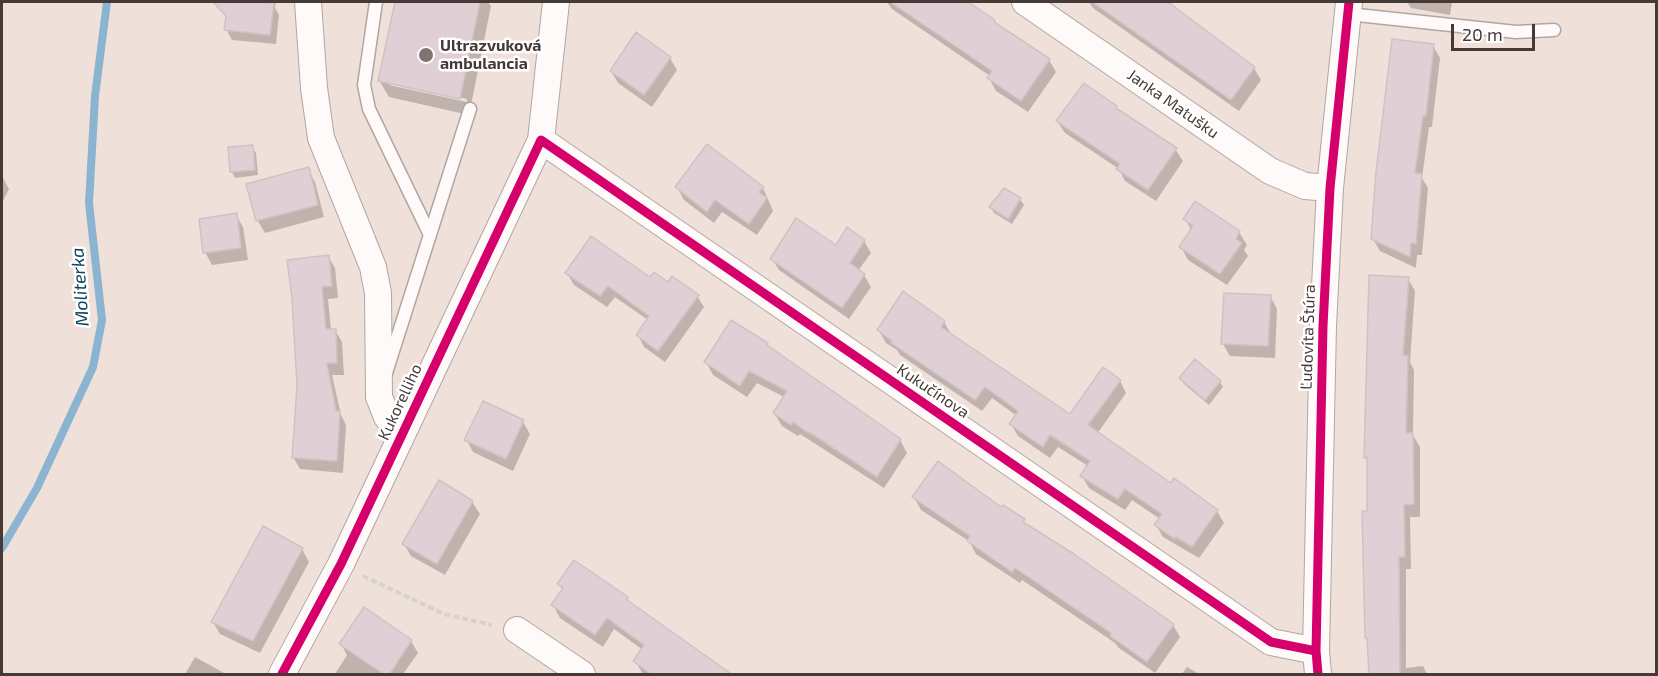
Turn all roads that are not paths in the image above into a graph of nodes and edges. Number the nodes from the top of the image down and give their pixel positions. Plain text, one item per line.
1 (308, 2) edge
2 (376, 2) edge
3 (556, 2) edge
4 (1025, 2) edge
5 (1348, 8) edge
6 (1554, 30) dead end
7 (470, 109) dead end
8 (541, 140) junction
9 (1330, 188) junction
10 (430, 235) junction
11 (379, 397) junction
12 (401, 435) junction
13 (517, 630) road end
14 (1317, 663) edge
15 (282, 675) edge
16 (582, 675) edge

1 - 11 street, Kukorelliho
2 - 10 lane
3 - 8 street, Kukorelliho
4 - 9 street, Janka Matušku
5 - 6 lane
5 - 9 street, Ľudovíta Štúra
7 - 10 lane
8 - 12 street, Kukorelliho
8 - 14 street, Kukučínova
9 - 14 street, Ľudovíta Štúra
10 - 11 lane
11 - 12 street, Kukorelliho
12 - 15 street, Kukorelliho
13 - 16 street

